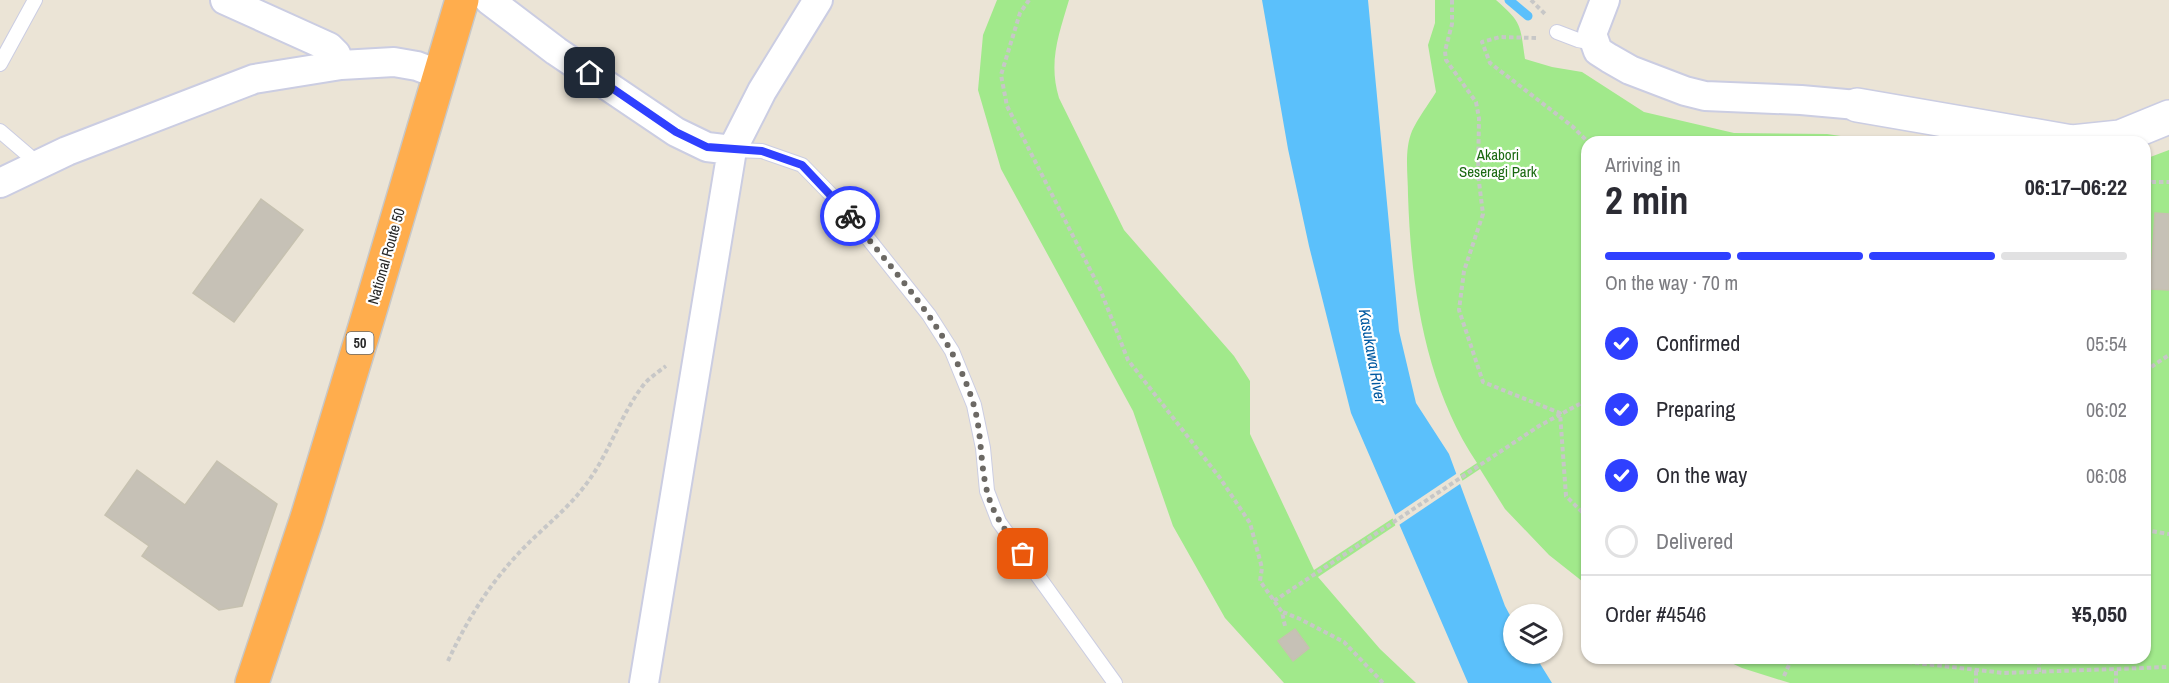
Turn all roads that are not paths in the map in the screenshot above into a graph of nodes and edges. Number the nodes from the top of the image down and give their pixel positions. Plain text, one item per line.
1 (35, 0) edge
2 (225, 0) edge
3 (462, 0) edge
4 (489, 0) edge
5 (818, 0) edge
6 (1605, 0) edge
7 (1557, 32) road end
8 (1594, 43) junction
9 (0, 64) edge
10 (341, 65) junction
11 (438, 74) junction
12 (1857, 105) joint
13 (2169, 117) edge
14 (0, 131) edge
15 (2037, 136) edge
16 (2122, 136) edge
17 (732, 150) junction
18 (35, 165) junction
19 (0, 183) edge
20 (252, 683) edge
21 (644, 683) edge
22 (1115, 683) edge

1 - 9 lane
2 - 10 street
3 - 11 highway, National Route 50 / 50
4 - 17 street
5 - 17 street
6 - 8 street
7 - 8 lane
8 - 12 street
10 - 11 street
10 - 18 street
11 - 20 highway, National Route 50 / 50
12 - 15 street
13 - 16 street
14 - 18 lane
17 - 21 street
17 - 22 lane
18 - 19 street

